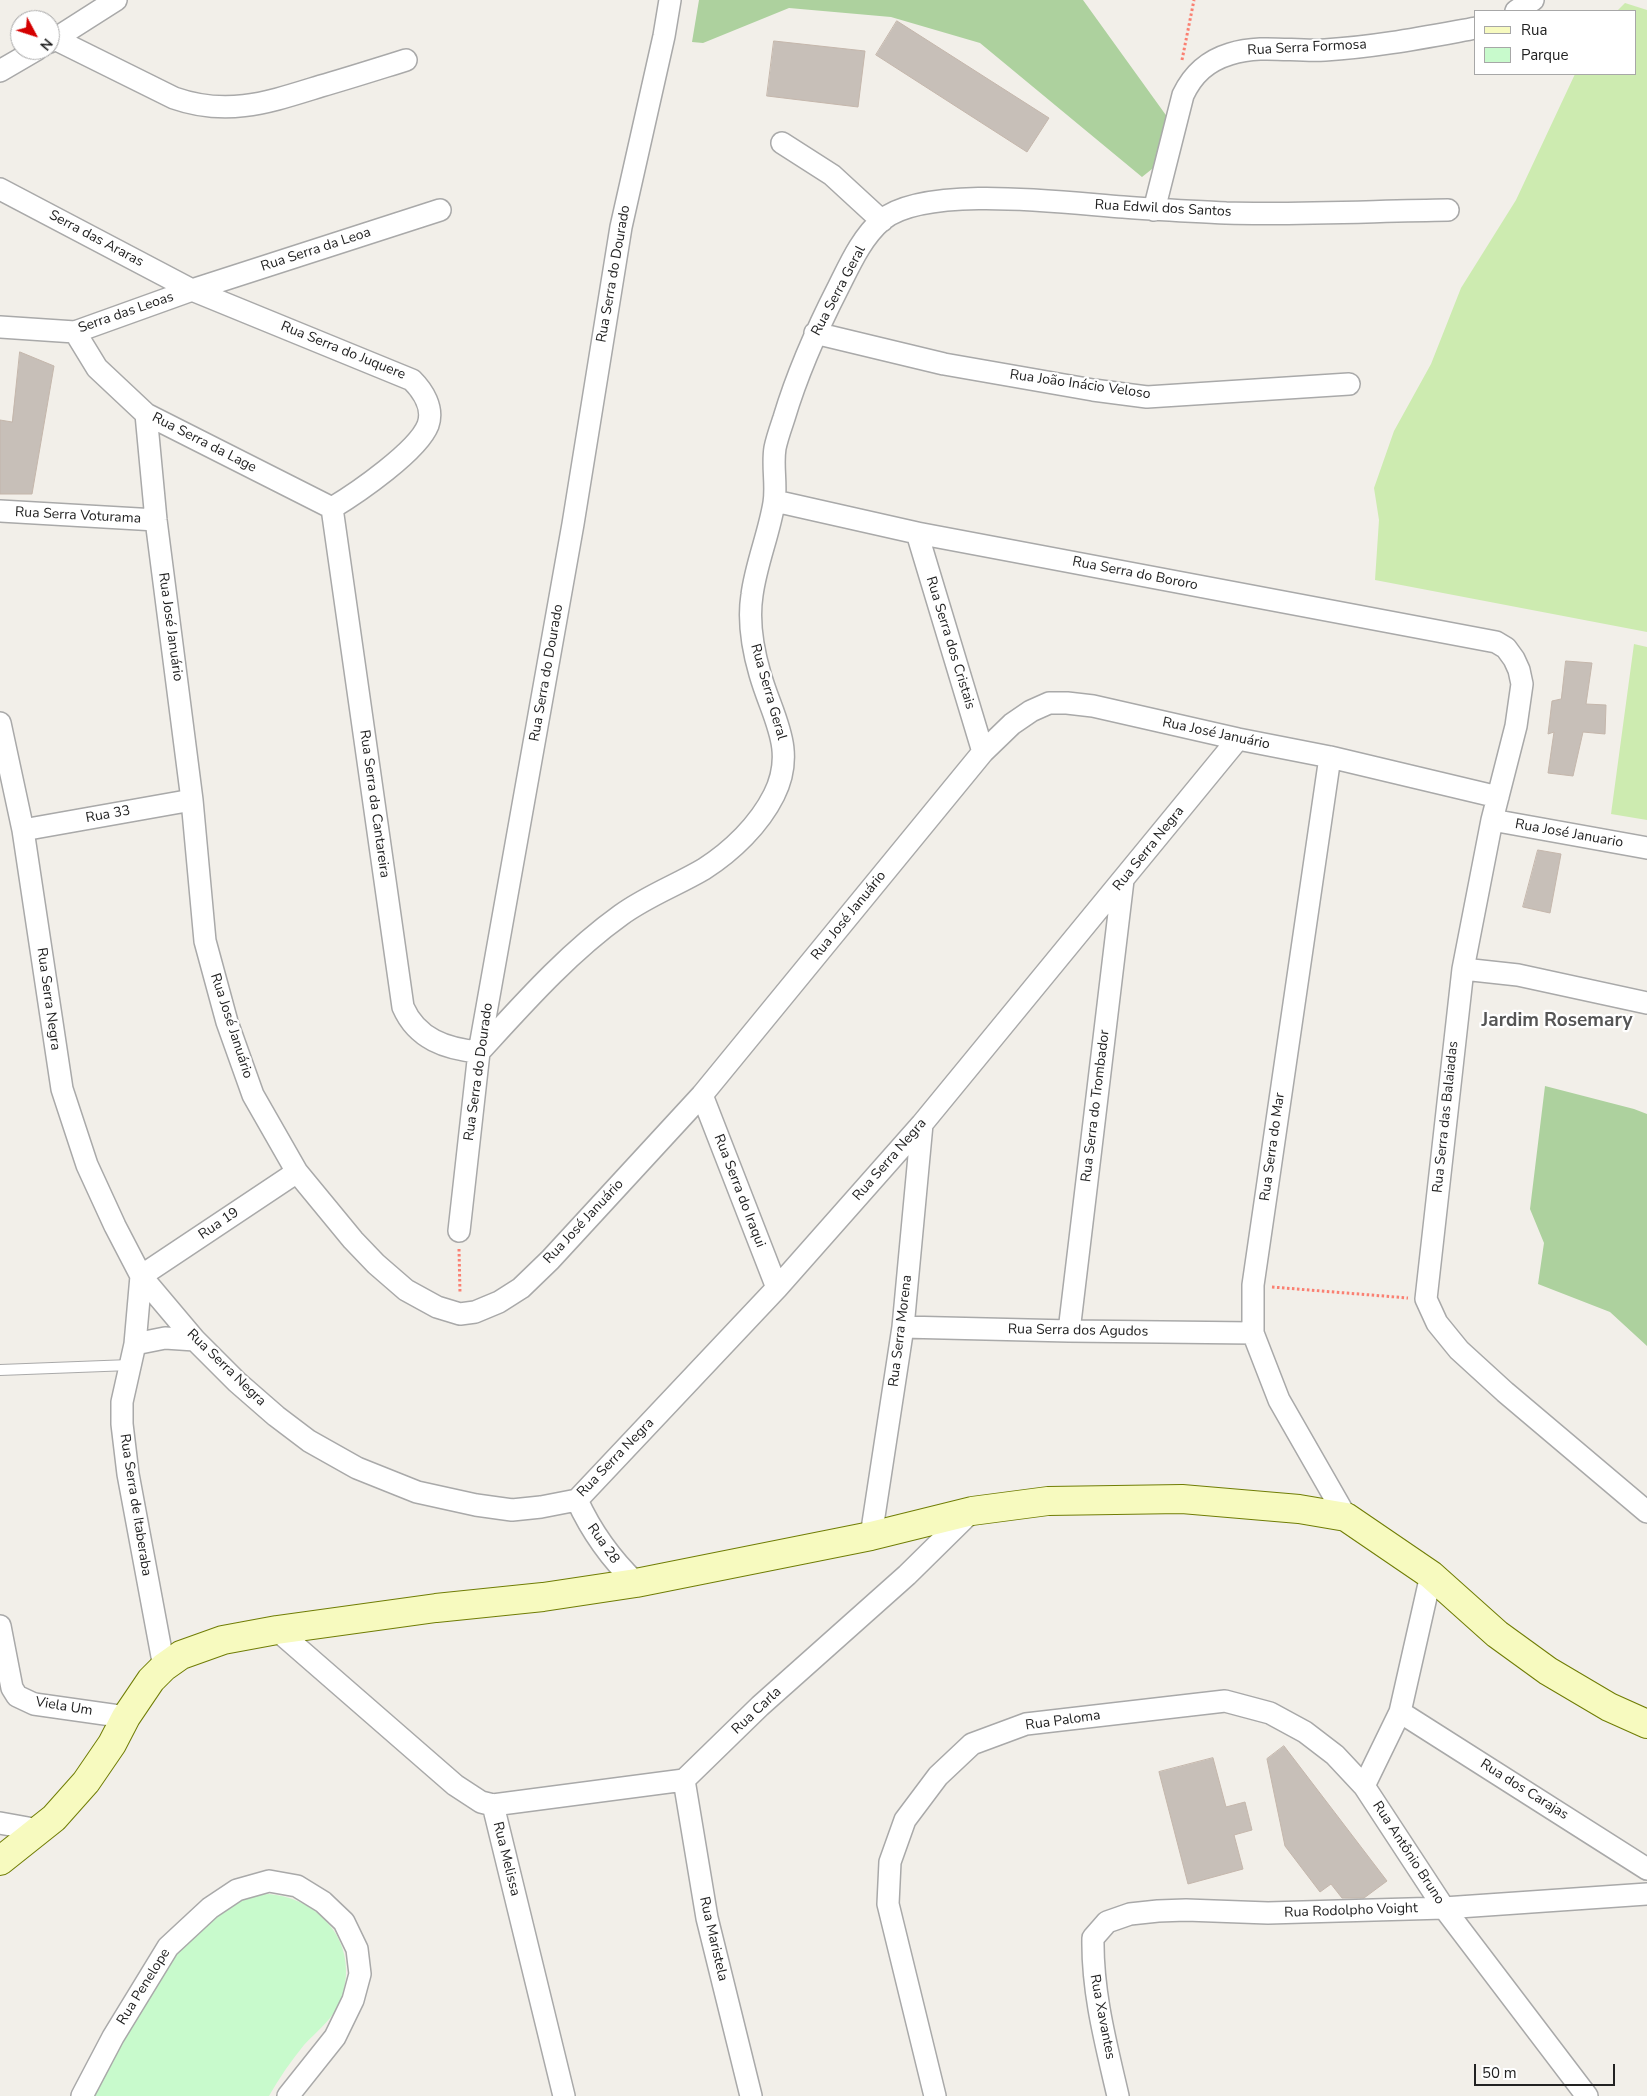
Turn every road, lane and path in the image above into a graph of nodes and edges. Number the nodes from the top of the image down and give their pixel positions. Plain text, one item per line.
1 (116, 0) edge
2 (655, 0) edge
3 (670, 0) edge
4 (1194, 0) edge
5 (1533, 0) edge
6 (1518, 10) edge
7 (1474, 28) edge
8 (60, 35) edge
9 (664, 36) junction
10 (60, 44) edge
11 (19, 60) edge
12 (406, 60) dead end
13 (1180, 67) dead end
14 (0, 71) edge
15 (782, 143) dead end
16 (0, 189) edge
17 (440, 210) dead end
18 (1154, 210) junction
19 (1448, 210) dead end
20 (882, 220) junction
21 (192, 290) junction
22 (0, 327) edge
23 (75, 332) junction
24 (815, 333) junction
25 (1349, 384) dead end
26 (146, 414) junction
27 (775, 501) junction
28 (332, 508) junction
29 (0, 511) edge
30 (156, 520) junction
31 (917, 533) junction
32 (1496, 642) joint
33 (0, 723) edge
34 (1238, 739) junction
35 (983, 752) junction
36 (1330, 757) junction
37 (1498, 797) junction
38 (192, 800) junction
39 (1492, 820) junction
40 (23, 830) junction
41 (1647, 848) edge
42 (1123, 880) junction
43 (1463, 969) junction
44 (1647, 1003) edge
45 (479, 1052) junction
46 (702, 1094) junction
47 (922, 1124) junction
48 (297, 1172) junction
49 (459, 1231) joint
50 (141, 1276) junction
51 (1253, 1285) junction
52 (777, 1288) junction
53 (1426, 1300) junction
54 (460, 1314) junction
55 (903, 1327) junction
56 (1069, 1332) junction
57 (1252, 1333) junction
58 (195, 1340) junction
59 (135, 1344) junction
60 (130, 1365) junction
61 (0, 1370) edge
62 (577, 1500) junction
63 (972, 1511) junction
64 (1647, 1512) edge
65 (1346, 1517) junction
66 (871, 1536) junction
67 (1431, 1576) junction
68 (636, 1582) junction
69 (0, 1626) edge
70 (277, 1630) junction
71 (164, 1667) junction
72 (1400, 1712) junction
73 (126, 1716) junction
74 (1647, 1724) edge
75 (684, 1780) junction
76 (1364, 1786) junction
77 (492, 1804) junction
78 (0, 1823) edge
79 (39, 1830) junction
80 (0, 1861) edge
81 (1647, 1869) edge
82 (1647, 1894) edge
83 (1444, 1908) junction
84 (1093, 1938) joint
85 (82, 2096) edge
86 (288, 2096) edge
87 (564, 2096) edge
88 (751, 2096) edge
89 (934, 2096) edge
90 (1118, 2096) edge
91 (1587, 2096) edge

1 - 8 street
2 - 9 street, Rua Serra do Dourado
3 - 9 street, Rua Serra do Dourado
4 - 13 path
5 - 6 street
7 - 18 street, Rua Serra Formosa
9 - 45 street, Rua Serra do Dourado
10 - 12 street
11 - 14 street
15 - 20 street
16 - 21 street, Serra das Araras
17 - 21 street, Rua Serra da Leoa
18 - 19 street, Rua Edwil dos Santos
18 - 20 street, Rua Edwil dos Santos
20 - 24 street, Rua Serra Geral
21 - 23 street, Serra das Leoas
21 - 28 street, Rua Serra do Juquere
22 - 23 street, Serra das Leoas
23 - 26 street, Rua Serra da Lage
24 - 25 street, Rua João Inácio Veloso
24 - 27 street, Rua Serra Geral
26 - 28 street, Rua Serra da Lage
26 - 30 street, Rua José Januário
27 - 31 street, Rua Serra do Bororo
27 - 45 street, Rua Serra Geral
28 - 45 street, Rua Serra da Cantareira
29 - 30 street, Rua Serra Voturama
30 - 38 street, Rua José Januário
31 - 32 street, Rua Serra do Bororo
31 - 35 street, Rua Serra dos Cristais
32 - 37 street, Rua Serra das Balaiadas
33 - 40 street
34 - 35 street, Rua José Januário
34 - 36 street, Rua José Januário
34 - 42 street, Rua Serra Negra
35 - 46 street, Rua José Januário
36 - 37 street, Rua José Januário
36 - 51 street, Rua Serra do Mar
37 - 39 street, Rua Serra das Balaiadas
38 - 40 street, Rua 33
38 - 48 street, Rua José Januário
39 - 41 street, Rua José Januario
39 - 43 street, Rua Serra das Balaiadas
40 - 50 street, Rua Serra Negra
42 - 47 street, Rua Serra Negra
42 - 56 street, Rua Serra do Trombador
43 - 44 street
43 - 53 street, Rua Serra das Balaiadas
45 - 49 street, Rua Serra do Dourado
46 - 52 street, Rua Serra do Iraqui
46 - 54 street, Rua José Januário
47 - 52 street, Rua Serra Negra
47 - 55 street, Rua Serra Morena
48 - 50 street, Rua 19
48 - 54 street, Rua José Januário
49 - 54 path
50 - 58 street, Rua Serra Negra
50 - 59 street, Rua Serra de Itaberaba
51 - 53 path
51 - 57 street, Rua Serra do Mar
52 - 62 street, Rua Serra Negra
53 - 64 street
55 - 56 street, Rua Serra dos Agudos
55 - 66 street, Rua Serra Morena
56 - 57 street, Rua Serra dos Agudos
57 - 65 street, Rua Serra do Mar
58 - 59 street
58 - 62 street, Rua Serra Negra
59 - 60 street, Rua Serra de Itaberaba
60 - 61 lane
60 - 71 street, Rua Serra de Itaberaba
62 - 68 street, Rua 28
63 - 65 street
63 - 66 street
63 - 75 street, Rua Carla
65 - 67 street
66 - 68 street
67 - 72 street, Rua Antônio Bruno
67 - 74 street
68 - 70 street
69 - 73 street, Viela Um
70 - 71 street
70 - 77 street, Rua Melissa
71 - 73 street
72 - 76 street, Rua Antônio Bruno
72 - 81 street, Rua dos Carajas
73 - 79 street
75 - 77 street
75 - 88 street, Rua Maristela
76 - 83 street, Rua Antônio Bruno
76 - 89 street, Rua Paloma
77 - 87 street, Rua Melissa
78 - 79 street
79 - 80 street
82 - 83 street, Rua Rodolpho Voight
83 - 84 street, Rua Rodolpho Voight
83 - 91 street, Rua Antônio Bruno
84 - 90 street, Rua Xavantes
85 - 86 street, Rua Penelope

